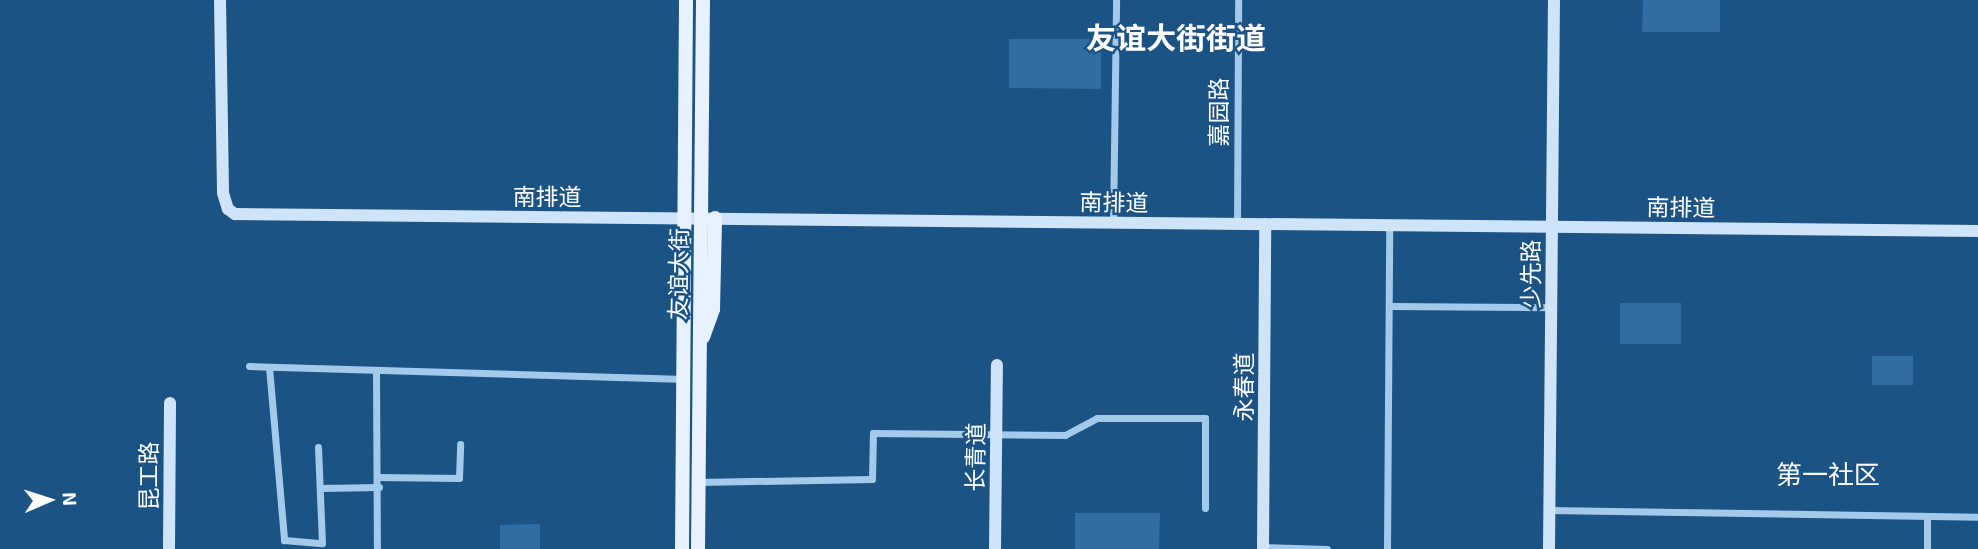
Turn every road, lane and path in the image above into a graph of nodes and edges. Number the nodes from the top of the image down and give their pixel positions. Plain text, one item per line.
1 (220, 0) edge
2 (687, 0) edge
3 (703, 0) edge
4 (1116, 0) edge
5 (1238, 0) edge
6 (1554, 0) edge
7 (686, 218) junction
8 (709, 218) junction
9 (1113, 223) junction
10 (1237, 224) junction
11 (1265, 224) junction
12 (1389, 225) junction
13 (1552, 226) junction
14 (1978, 231) edge
15 (1389, 306) junction
16 (1551, 307) junction
17 (997, 365) dead end
18 (249, 366) dead end
19 (269, 367) junction
20 (376, 372) junction
21 (684, 379) junction
22 (699, 379) junction
23 (170, 403) dead end
24 (997, 434) junction
25 (460, 444) dead end
26 (318, 447) dead end
27 (378, 477) junction
28 (698, 482) junction
29 (379, 487) junction
30 (320, 488) junction
31 (1205, 508) dead end
32 (1549, 510) junction
33 (1927, 516) junction
34 (1978, 517) edge
35 (1263, 548) edge
36 (169, 549) edge
37 (377, 549) edge
38 (682, 549) edge
39 (698, 549) edge
40 (995, 549) edge
41 (1327, 549) edge
42 (1387, 549) edge
43 (1549, 549) edge
44 (1927, 549) edge

1 - 7 street, 南排道
2 - 7 main road, 友谊大街
3 - 8 main road, 友谊大街
4 - 9 street
5 - 10 street, 嘉园路
6 - 13 street, 少先路
7 - 8 street, 南排道
7 - 21 main road, 友谊大街
8 - 9 street, 南排道
8 - 22 main road, 友谊大街
9 - 10 street, 南排道
10 - 11 street, 南排道
11 - 12 street, 南排道
11 - 35 street, 永春道
12 - 13 street, 南排道
12 - 15 street
13 - 14 street, 南排道
13 - 16 street, 少先路
15 - 16 street
15 - 42 street
16 - 32 street, 少先路
17 - 24 street, 长青道
18 - 19 street
19 - 20 street
19 - 30 street
20 - 21 street
20 - 27 street
21 - 22 street
21 - 38 main road, 友谊大街
22 - 28 main road, 友谊大街
23 - 36 street, 昆工路
24 - 28 street
24 - 31 street
24 - 40 street, 长青道
25 - 27 street
26 - 30 street
27 - 29 street
28 - 39 main road, 友谊大街
29 - 30 street
29 - 37 street
32 - 33 street
32 - 43 street, 少先路
33 - 34 street
33 - 44 street
35 - 41 street

